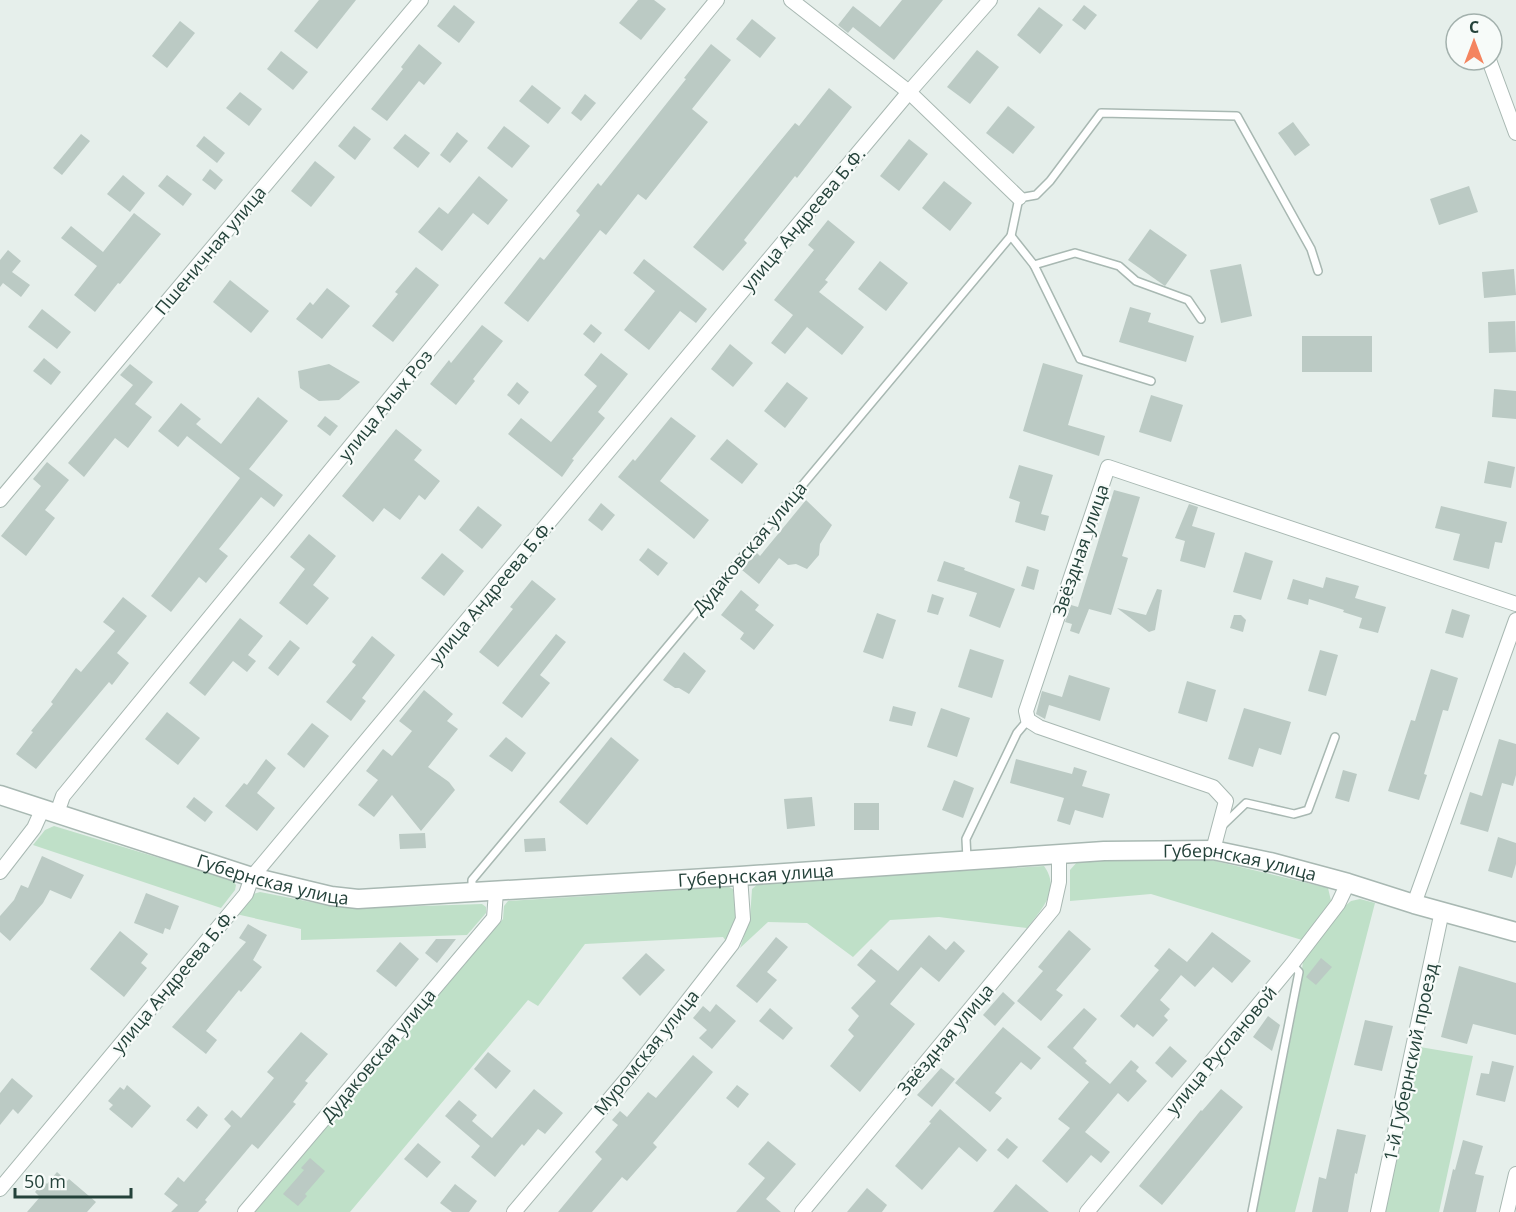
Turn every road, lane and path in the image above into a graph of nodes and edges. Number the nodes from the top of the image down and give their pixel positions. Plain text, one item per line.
1 (421, 0) edge
2 (717, 0) edge
3 (791, 0) edge
4 (990, 0) edge
5 (1493, 72) edge
6 (909, 92) junction
7 (1516, 133) edge
8 (1019, 198) junction
9 (1011, 236) junction
10 (1034, 265) junction
11 (1318, 271) dead end
12 (1201, 319) dead end
13 (1151, 381) dead end
14 (0, 500) edge
15 (1516, 604) edge
16 (1516, 620) edge
17 (1028, 720) junction
18 (1335, 737) dead end
19 (0, 795) edge
20 (50, 810) junction
21 (1218, 830) junction
22 (1213, 850) junction
23 (1059, 854) junction
24 (967, 861) junction
25 (0, 872) edge
26 (740, 876) junction
27 (252, 877) junction
28 (1348, 883) junction
29 (496, 892) junction
30 (472, 893) junction
31 (1414, 904) junction
32 (1442, 911) junction
33 (1516, 932) edge
34 (1292, 964) junction
35 (1516, 1173) edge
36 (0, 1189) edge
37 (244, 1212) edge
38 (514, 1212) edge
39 (802, 1212) edge
40 (1087, 1212) edge
41 (1252, 1212) edge
42 (1378, 1212) edge
43 (1507, 1212) edge

1 - 14 street, Пшеничная улица
2 - 20 street, улица Алых Роз
3 - 6 street
4 - 6 street, улица Андреева Б.Ф.
5 - 7 street
6 - 8 street
6 - 27 street, улица Андреева Б.Ф.
8 - 9 lane, Дудаковская улица
8 - 11 lane
9 - 10 lane
9 - 30 lane, Дудаковская улица
10 - 12 lane
10 - 13 lane
15 - 17 street, Звёздная улица
16 - 31 street
17 - 21 street
17 - 24 lane
18 - 21 lane
19 - 20 street, Губернская улица
20 - 25 street, улица Алых Роз
20 - 27 street, Губернская улица
21 - 22 street
22 - 23 street, Губернская улица
22 - 28 street, Губернская улица
23 - 24 street, Губернская улица
23 - 39 street, Звёздная улица
24 - 26 street, Губернская улица
26 - 29 street, Губернская улица
26 - 38 street, Муромская улица
27 - 30 street, Губернская улица
27 - 36 street, улица Андреева Б.Ф.
28 - 31 street, Губернская улица
28 - 34 street, улица Руслановой
29 - 30 street, Губернская улица
29 - 37 street, Дудаковская улица
31 - 32 street, Губернская улица
32 - 33 street, Губернская улица
32 - 42 street, 1-й Губернский проезд
34 - 40 street, улица Руслановой
34 - 41 lane
35 - 43 street

